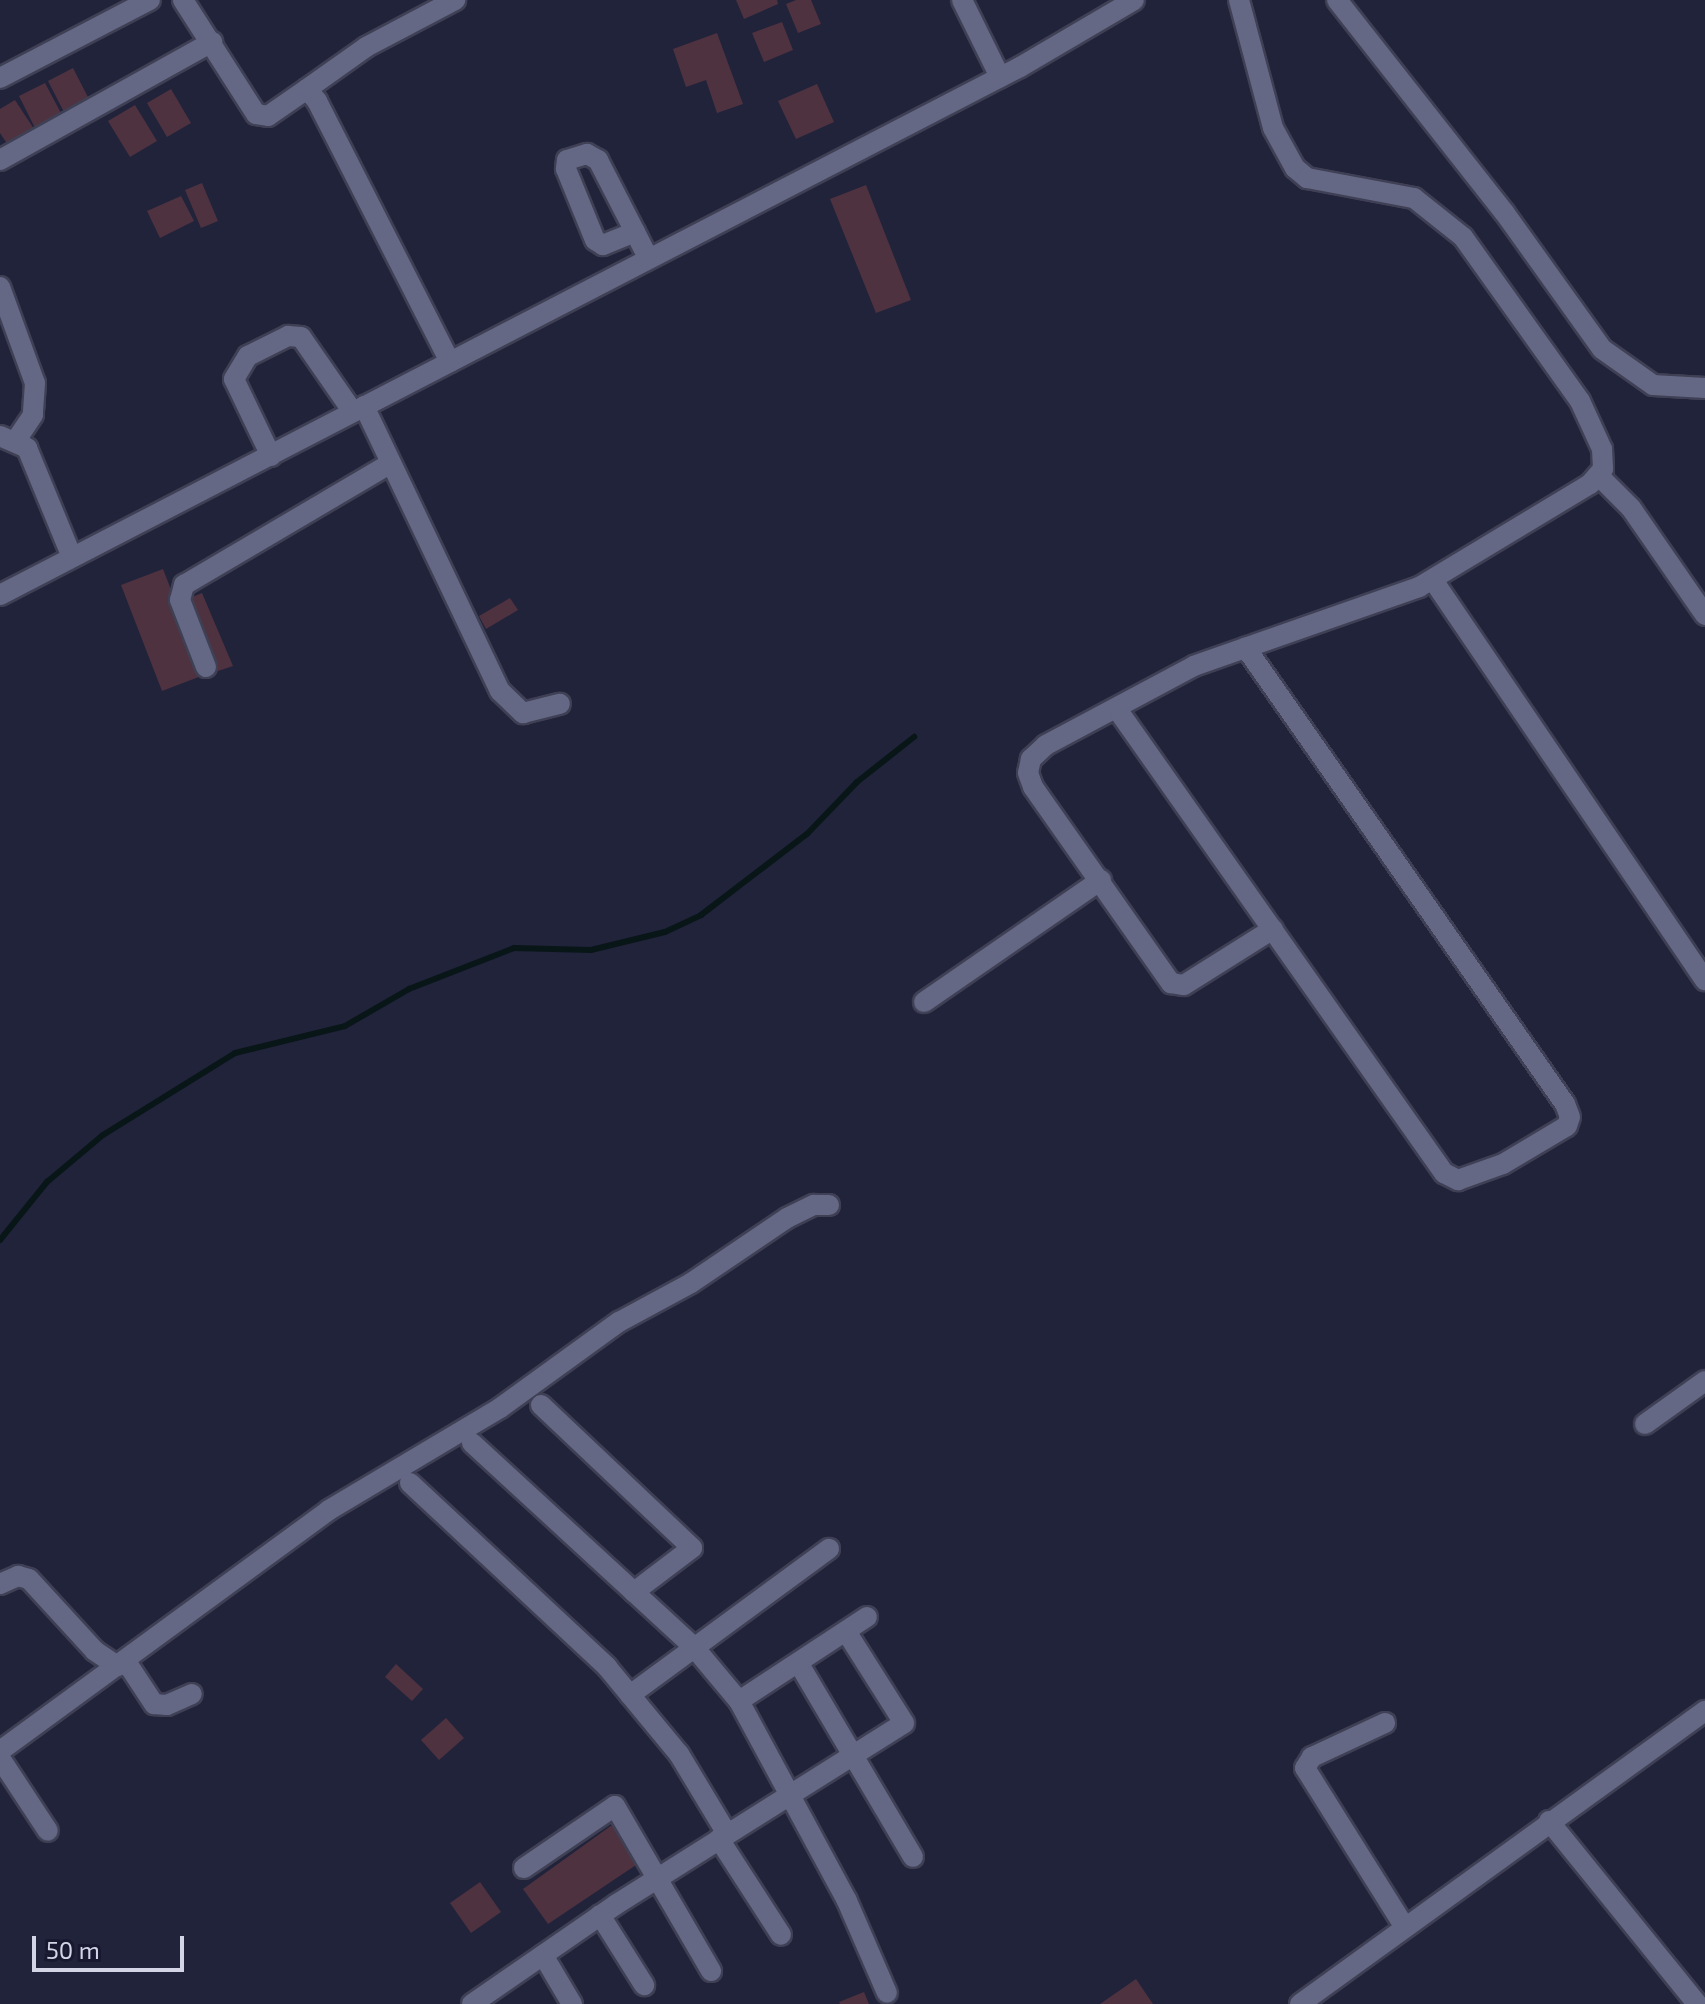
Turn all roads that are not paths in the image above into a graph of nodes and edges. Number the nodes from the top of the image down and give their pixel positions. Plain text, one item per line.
1 (150, 0) edge
2 (183, 0) edge
3 (455, 0) edge
4 (962, 0) edge
5 (1090, 0) edge
6 (1134, 0) edge
7 (1239, 0) edge
8 (1337, 0) edge
9 (1102, 18) junction
10 (212, 42) junction
11 (1000, 77) junction
12 (0, 78) edge
13 (307, 89) junction
14 (0, 160) edge
15 (635, 232) dead end
16 (648, 258) junction
17 (0, 287) edge
18 (450, 362) junction
19 (1705, 388) edge
20 (358, 409) junction
21 (8, 438) edge
22 (271, 456) junction
23 (391, 463) junction
24 (1599, 476) junction
25 (72, 557) junction
26 (1433, 580) junction
27 (0, 595) edge
28 (1705, 615) edge
29 (1246, 648) junction
30 (206, 667) dead end
31 (560, 704) dead end
32 (1117, 709) junction
33 (1101, 880) junction
34 (1273, 929) junction
35 (1705, 980) edge
36 (924, 1002) dead end
37 (829, 1205) dead end
38 (1705, 1381) edge
39 (541, 1405) dead end
40 (1645, 1424) dead end
41 (472, 1443) dead end
42 (410, 1483) dead end
43 (829, 1549) dead end
44 (0, 1584) edge
45 (634, 1592) junction
46 (867, 1617) dead end
47 (847, 1633) junction
48 (693, 1646) junction
49 (121, 1663) junction
50 (799, 1664) junction
51 (192, 1694) dead end
52 (630, 1695) junction
53 (739, 1701) junction
54 (1705, 1711) edge
55 (1385, 1723) dead end
56 (0, 1751) edge
57 (855, 1754) junction
58 (0, 1758) edge
59 (787, 1795) junction
60 (1549, 1821) junction
61 (48, 1831) dead end
62 (723, 1836) junction
63 (913, 1857) dead end
64 (524, 1868) dead end
65 (658, 1878) junction
66 (600, 1915) junction
67 (1404, 1926) junction
68 (781, 1935) dead end
69 (543, 1955) junction
70 (711, 1971) dead end
71 (644, 1985) dead end
72 (887, 1993) dead end
73 (479, 2002) edge
74 (572, 2004) edge
75 (1300, 2004) edge
76 (1697, 2004) edge

1 - 12 street
2 - 10 street
3 - 13 street
4 - 11 street
5 - 9 street
6 - 9 street
7 - 24 street
8 - 19 street
9 - 11 street
10 - 13 street
10 - 14 street
11 - 16 street
13 - 18 street
15 - 16 street
16 - 18 street
17 - 21 street
18 - 20 street
20 - 22 street
20 - 22 street
20 - 23 street
21 - 25 street
22 - 25 street
23 - 30 street
23 - 31 street
24 - 26 street
24 - 28 street
25 - 27 street
26 - 29 street
26 - 35 street
29 - 32 street
29 - 34 street
32 - 33 street
32 - 34 street
33 - 34 street
33 - 36 street
37 - 49 street
38 - 40 street
39 - 45 street
41 - 45 street
42 - 52 street
43 - 48 street
44 - 49 street
45 - 48 street
46 - 47 street
47 - 50 street
47 - 57 street
48 - 52 street
48 - 53 street
49 - 51 street
49 - 56 street
50 - 53 street
50 - 57 street
52 - 62 street
53 - 59 street
54 - 60 street
55 - 67 street
57 - 59 street
57 - 63 street
58 - 61 street
59 - 62 street
59 - 72 street
60 - 67 street
60 - 76 street
62 - 65 street
62 - 68 street
64 - 65 street
65 - 66 street
65 - 70 street
66 - 69 street
66 - 71 street
67 - 75 street
69 - 73 street
69 - 74 street

